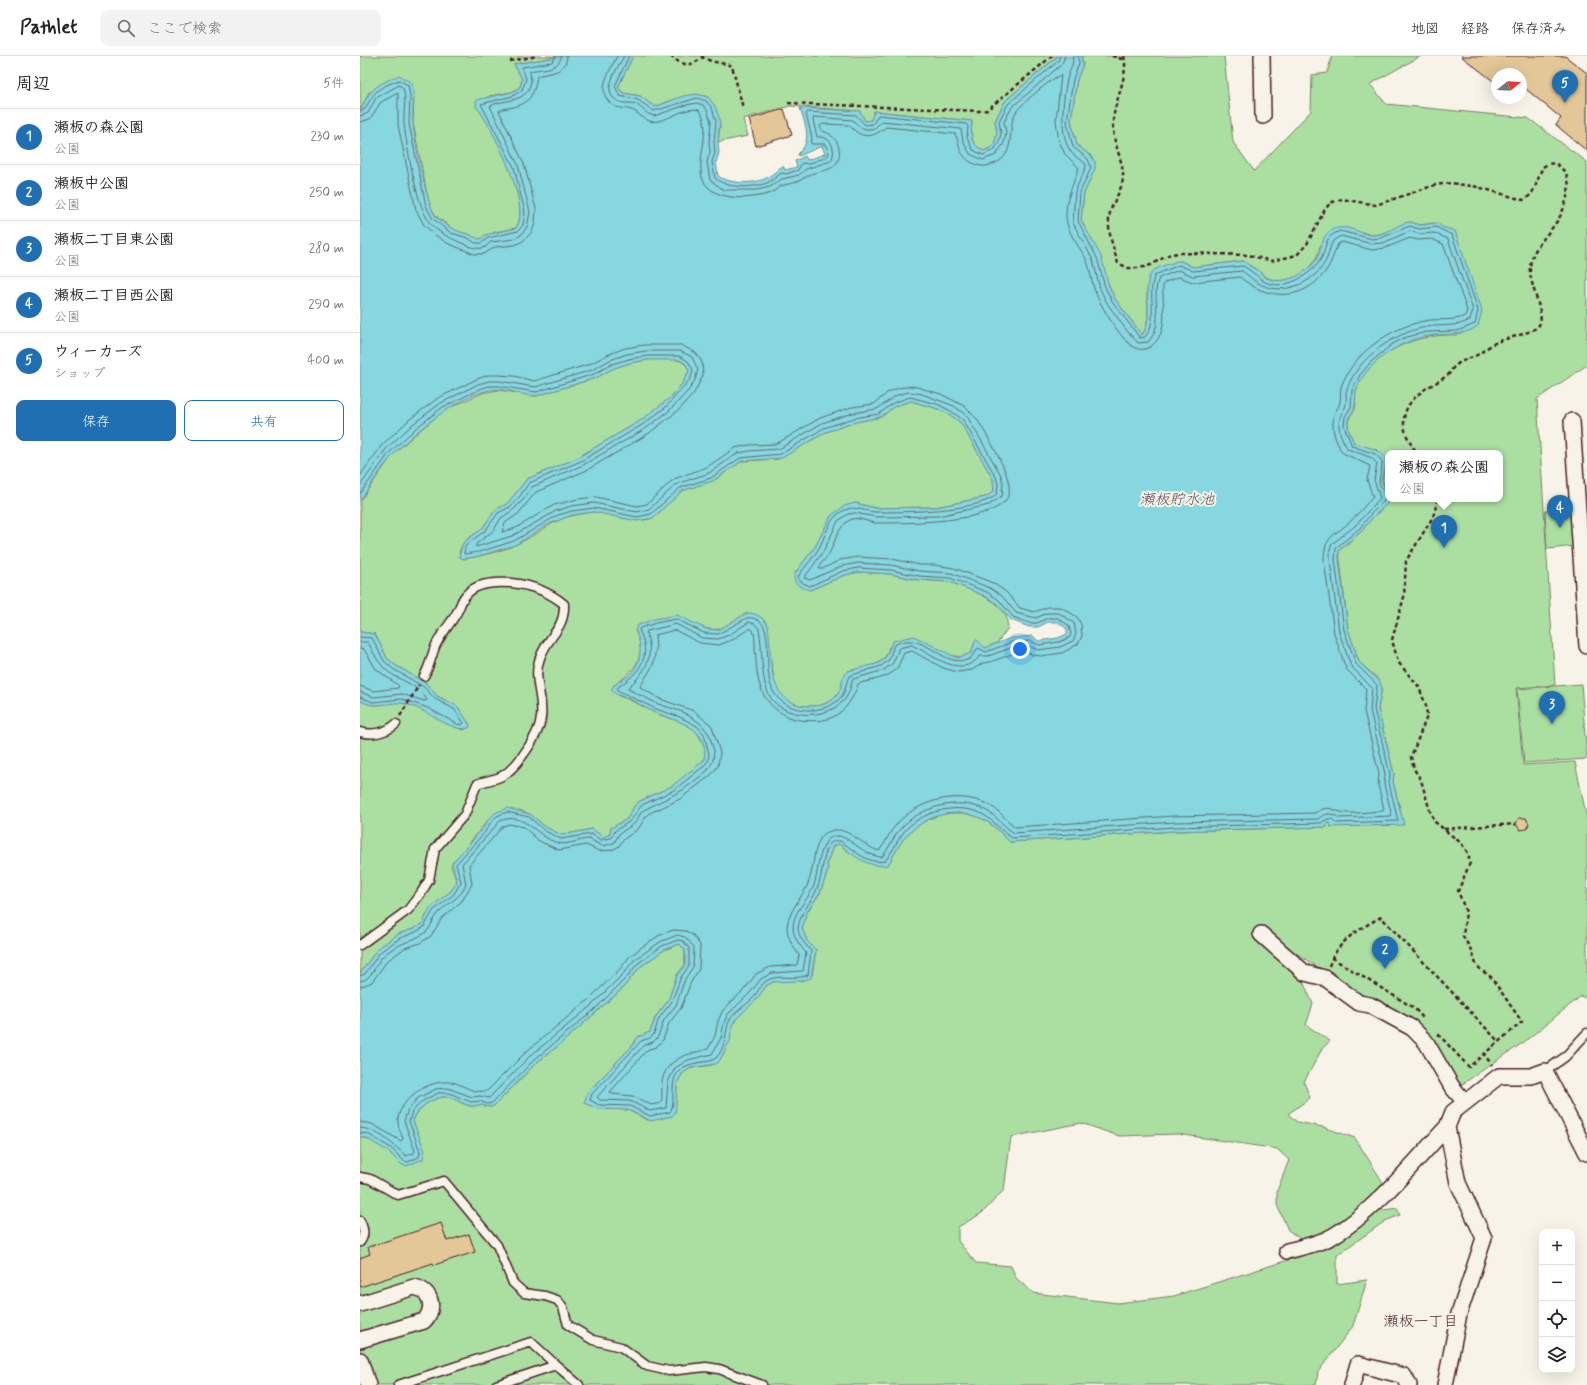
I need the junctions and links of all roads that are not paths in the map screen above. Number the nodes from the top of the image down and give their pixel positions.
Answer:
1 (1262, 56) edge
2 (1263, 116) dead end
3 (1572, 421) dead end
4 (1581, 458) edge
5 (1584, 525) edge
6 (1587, 646) edge
7 (424, 676) road end
8 (396, 724) road end
9 (360, 732) edge
10 (1261, 934) dead end
11 (360, 945) edge
12 (1587, 1033) edge
13 (1545, 1071) junction
14 (1465, 1102) junction
15 (1448, 1127) junction
16 (1587, 1153) edge
17 (360, 1178) edge
18 (360, 1222) edge
19 (360, 1242) edge
20 (1287, 1251) dead end
21 (360, 1304) edge
22 (360, 1340) edge
23 (360, 1360) edge
24 (556, 1365) junction
25 (368, 1385) edge
26 (398, 1385) edge
27 (496, 1385) edge
28 (579, 1385) edge
29 (762, 1385) edge
30 (1352, 1385) edge
31 (1408, 1385) edge
32 (1445, 1385) edge

1 - 2 street
3 - 4 street
4 - 5 street
5 - 6 street
7 - 11 lane
8 - 9 lane
10 - 14 street
12 - 13 lane
13 - 14 street
13 - 16 street
14 - 15 street
15 - 20 street
15 - 32 street
17 - 29 lane
18 - 19 lane
21 - 22 street
23 - 25 street
24 - 26 lane
24 - 27 lane
24 - 28 lane
30 - 31 street

